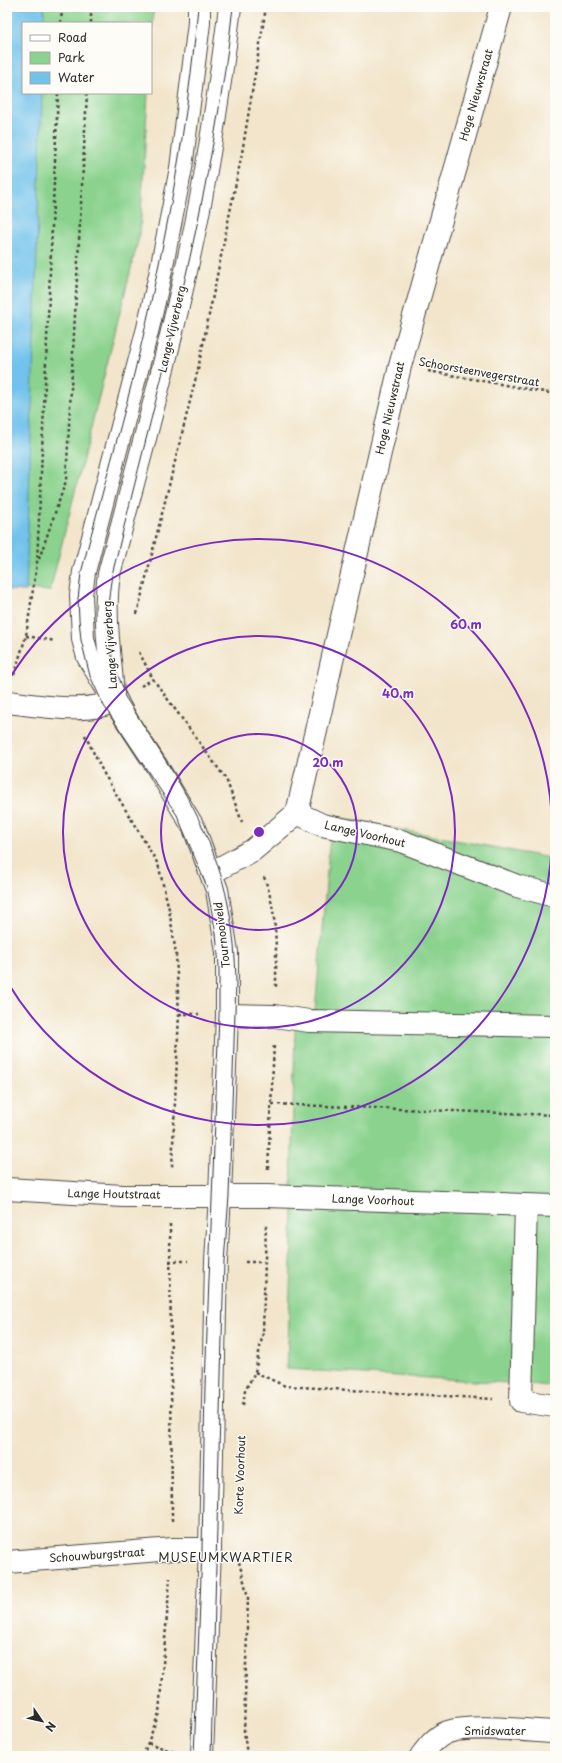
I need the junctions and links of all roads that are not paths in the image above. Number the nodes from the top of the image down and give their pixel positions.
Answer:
1 (199, 7) edge
2 (230, 7) edge
3 (501, 7) edge
4 (114, 701) junction
5 (7, 702) edge
6 (297, 813) junction
7 (211, 873) junction
8 (555, 896) edge
9 (227, 1015) junction
10 (555, 1026) edge
11 (7, 1189) edge
12 (220, 1196) junction
13 (526, 1205) junction
14 (555, 1206) edge
15 (555, 1406) edge
16 (210, 1549) junction
17 (7, 1562) edge
18 (555, 1732) edge
19 (202, 1756) edge
20 (420, 1756) edge

1 - 4 street, Lange Vijverberg
2 - 4 street, Lange Vijverberg
3 - 6 street, Hoge Nieuwstraat
4 - 5 street
4 - 7 street, Tournooiveld
6 - 7 street
6 - 8 street, Lange Voorhout
7 - 9 street, Tournooiveld
9 - 10 street
9 - 12 street, Tournooiveld
11 - 12 street, Lange Houtstraat
12 - 13 street, Lange Voorhout
12 - 16 street
13 - 14 street, Lange Voorhout
13 - 15 street
16 - 17 street, Schouwburgstraat
16 - 19 street
18 - 20 street, Smidswater

